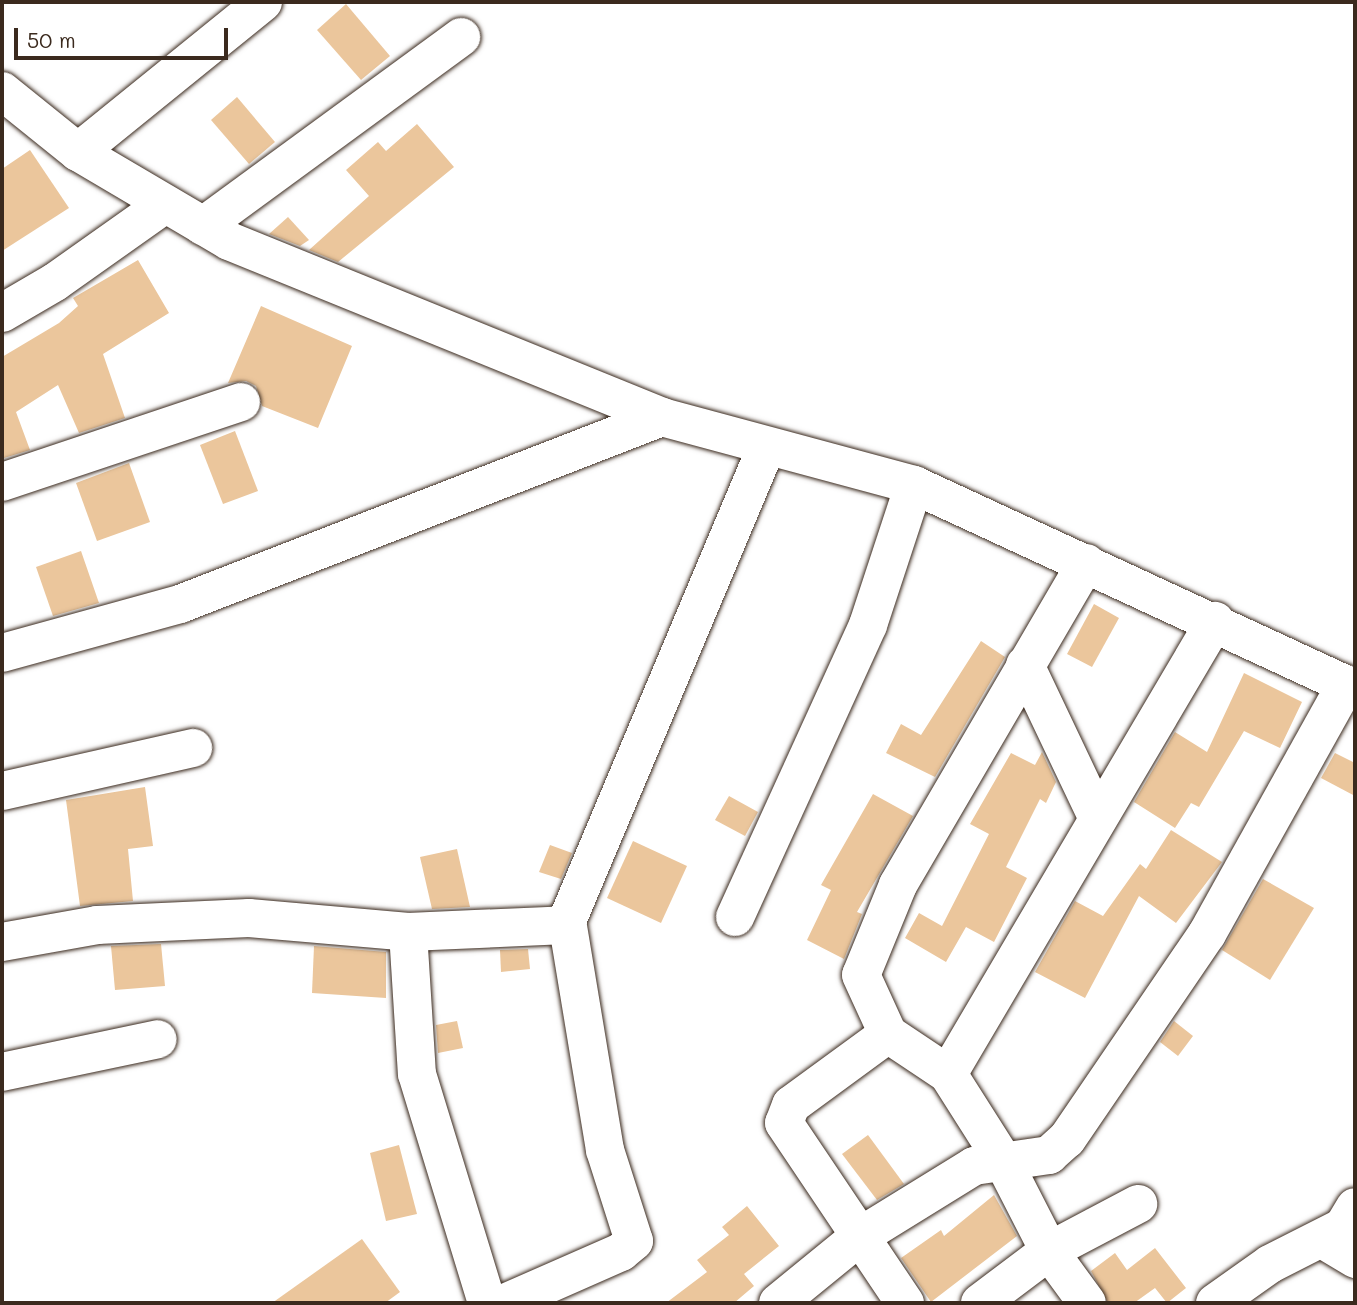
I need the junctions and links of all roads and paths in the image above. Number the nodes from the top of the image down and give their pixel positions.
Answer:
1 (262, 2) edge
2 (461, 37) dead end
3 (9, 107) edge
4 (78, 152) junction
5 (165, 204) junction
6 (204, 226) junction
7 (2, 313) edge
8 (241, 402) dead end
9 (662, 417) junction
10 (766, 448) junction
11 (2, 482) edge
12 (914, 485) junction
13 (1086, 562) junction
14 (1215, 621) junction
15 (2, 653) edge
16 (1025, 665) junction
17 (1350, 687) edge
18 (193, 747) dead end
19 (2, 791) edge
20 (1098, 819) junction
21 (735, 917) dead end
22 (566, 925) junction
23 (408, 932) junction
24 (2, 942) edge
25 (888, 1034) junction
26 (158, 1039) dead end
27 (2, 1072) edge
28 (948, 1074) junction
29 (1002, 1159) junction
30 (1138, 1204) dead end
31 (1355, 1207) edge
32 (859, 1237) junction
33 (1322, 1239) junction
34 (1049, 1251) junction
35 (1355, 1259) edge
36 (487, 1303) edge
37 (505, 1303) edge
38 (778, 1303) edge
39 (905, 1303) edge
40 (980, 1303) edge
41 (1087, 1303) edge
42 (1215, 1303) edge

1 - 4 street
2 - 6 street
3 - 4 street
4 - 5 street
5 - 6 street
5 - 7 street
6 - 9 street
8 - 11 street
9 - 10 street
9 - 15 street
10 - 12 street
10 - 22 street
12 - 13 street
12 - 21 street
13 - 14 street
13 - 16 street
14 - 17 street
14 - 20 street
16 - 20 street
16 - 25 street
17 - 29 street
18 - 19 street
20 - 28 street
22 - 23 street
22 - 37 street
23 - 24 street
23 - 36 street
25 - 28 street
25 - 32 street
26 - 27 street
28 - 29 street
29 - 32 street
29 - 34 street
30 - 34 street
31 - 33 street
32 - 38 street
32 - 39 street
33 - 35 street
33 - 42 street
34 - 40 street
34 - 41 street

